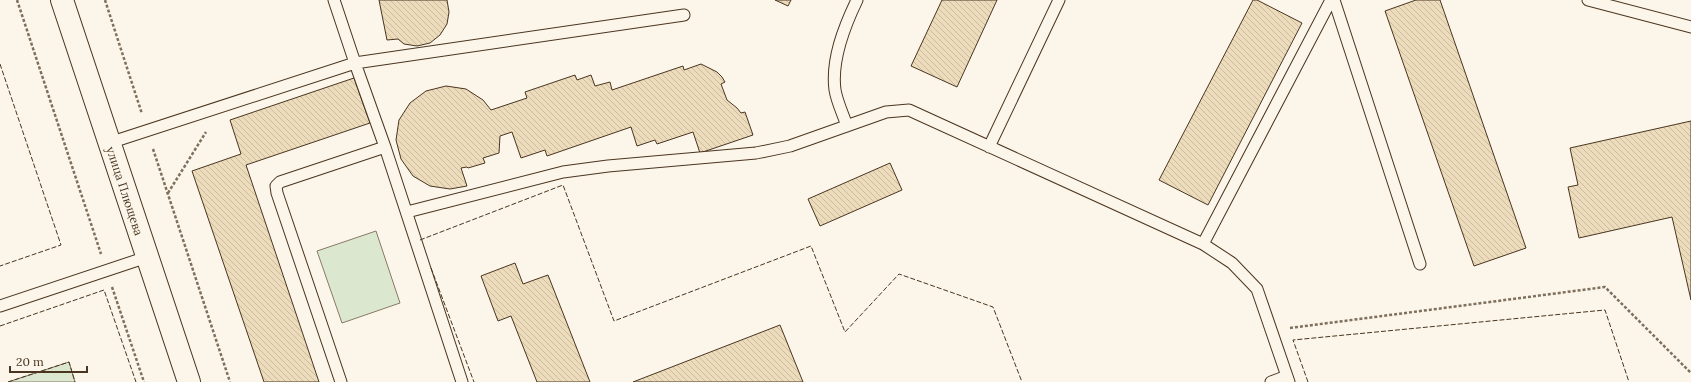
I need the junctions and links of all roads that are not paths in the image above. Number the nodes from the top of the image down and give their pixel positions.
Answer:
1 (62, 0) edge
2 (334, 0) edge
3 (858, 0) edge
4 (1060, 0) edge
5 (1332, 0) edge
6 (1588, 0) edge
7 (684, 15) dead end
8 (1691, 28) edge
9 (355, 63) junction
10 (847, 126) junction
11 (109, 143) junction
12 (385, 147) junction
13 (989, 147) junction
14 (407, 212) junction
15 (1202, 244) junction
16 (147, 257) junction
17 (1420, 264) dead end
18 (0, 306) edge
19 (1288, 379) edge
20 (189, 382) edge
21 (341, 382) edge
22 (462, 382) edge
23 (1271, 382) edge

1 - 11 street, улица Плющева
2 - 9 lane
3 - 10 lane
4 - 13 lane
5 - 15 lane
5 - 17 lane
6 - 8 lane
7 - 9 lane
9 - 11 lane
9 - 12 lane
10 - 13 lane
10 - 14 lane
11 - 16 street, улица Плющева
12 - 14 lane
12 - 21 lane
13 - 15 lane
14 - 22 lane
15 - 19 lane
16 - 18 lane
16 - 20 street, улица Плющева
19 - 23 lane

